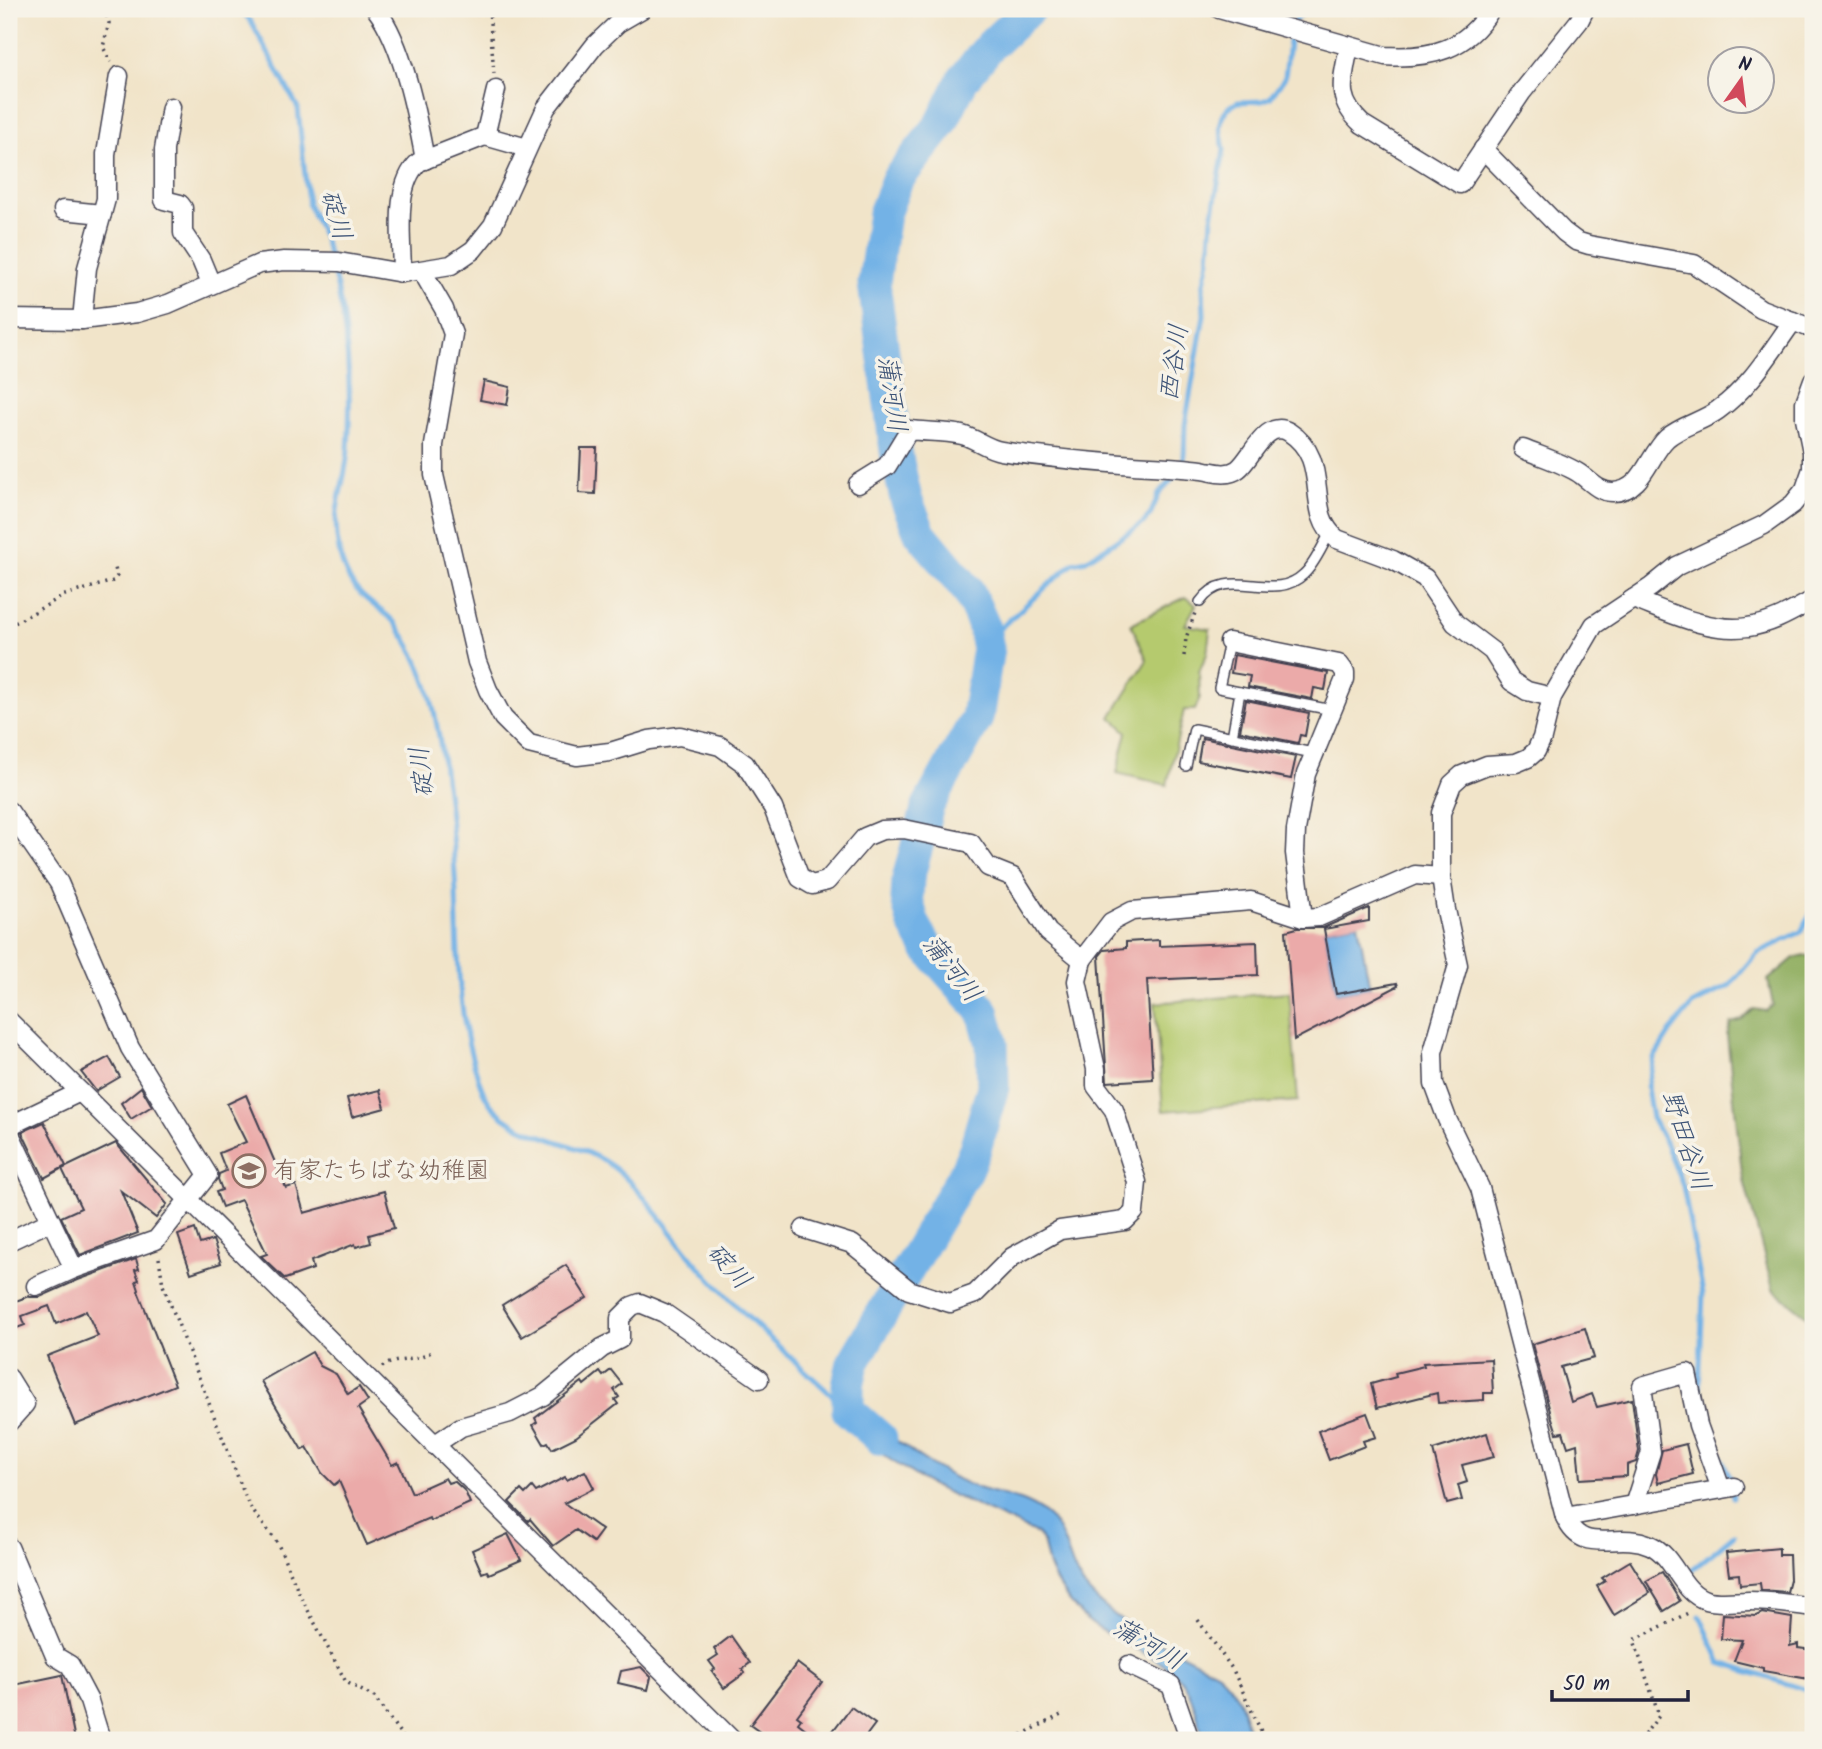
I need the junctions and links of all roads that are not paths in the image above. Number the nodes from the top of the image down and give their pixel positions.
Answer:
1 (376, 9) edge
2 (642, 9) edge
3 (1219, 9) edge
4 (1492, 9) edge
5 (1585, 9) edge
6 (1349, 46) junction
7 (119, 76) road end
8 (496, 90) road end
9 (171, 107) dead end
10 (485, 136) junction
11 (527, 148) junction
12 (1483, 149) junction
13 (425, 160) junction
14 (62, 209) dead end
15 (102, 214) junction
16 (422, 271) junction
17 (402, 273) junction
18 (211, 284) junction
19 (9, 319) edge
20 (82, 320) junction
21 (1793, 321) junction
22 (1813, 329) edge
23 (1813, 380) edge
24 (1523, 449) dead end
25 (858, 484) dead end
26 (1330, 533) junction
27 (1633, 599) junction
28 (1813, 600) edge
29 (1200, 602) road end
30 (1229, 642) joint
31 (1240, 692) junction
32 (1552, 697) junction
33 (1332, 710) junction
34 (1232, 737) junction
35 (1313, 753) junction
36 (1186, 766) dead end
37 (9, 811) edge
38 (1441, 877) junction
39 (1303, 918) junction
40 (1082, 960) junction
41 (9, 1021) edge
42 (80, 1092) junction
43 (9, 1126) edge
44 (9, 1132) edge
45 (188, 1199) junction
46 (51, 1221) junction
47 (804, 1229) dead end
48 (9, 1241) edge
49 (74, 1269) junction
50 (36, 1286) dead end
51 (9, 1378) edge
52 (760, 1379) dead end
53 (9, 1422) edge
54 (434, 1445) junction
55 (1634, 1505) junction
56 (1565, 1517) junction
57 (9, 1547) edge
58 (1813, 1607) edge
59 (1129, 1665) dead end
60 (101, 1740) edge
61 (732, 1740) edge
62 (1190, 1740) edge

1 - 13 street
2 - 11 street
3 - 6 street
4 - 6 street
5 - 12 street
6 - 12 street
7 - 15 street
8 - 10 street
9 - 18 street
10 - 11 street
10 - 13 street
11 - 16 street
12 - 21 street
13 - 17 street
14 - 15 street
15 - 20 street
16 - 17 street
16 - 40 street
17 - 18 street
18 - 20 street
19 - 20 street
21 - 22 street
21 - 24 street
23 - 27 street
25 - 26 street
26 - 29 lane
26 - 32 street
27 - 28 street
27 - 32 street
30 - 31 lane
30 - 33 street
31 - 33 lane
31 - 34 lane
32 - 38 street
33 - 35 street
34 - 35 lane
34 - 36 lane
35 - 39 street
37 - 45 street
38 - 39 street
38 - 56 street
39 - 40 street
40 - 47 street
41 - 42 street
42 - 43 street
42 - 45 street
44 - 46 street
45 - 49 street
45 - 54 street
46 - 48 street
46 - 49 street
49 - 50 street
51 - 53 street
52 - 54 street
54 - 61 street
55 - 55 street
55 - 56 street
56 - 58 street
57 - 60 street
59 - 62 street

